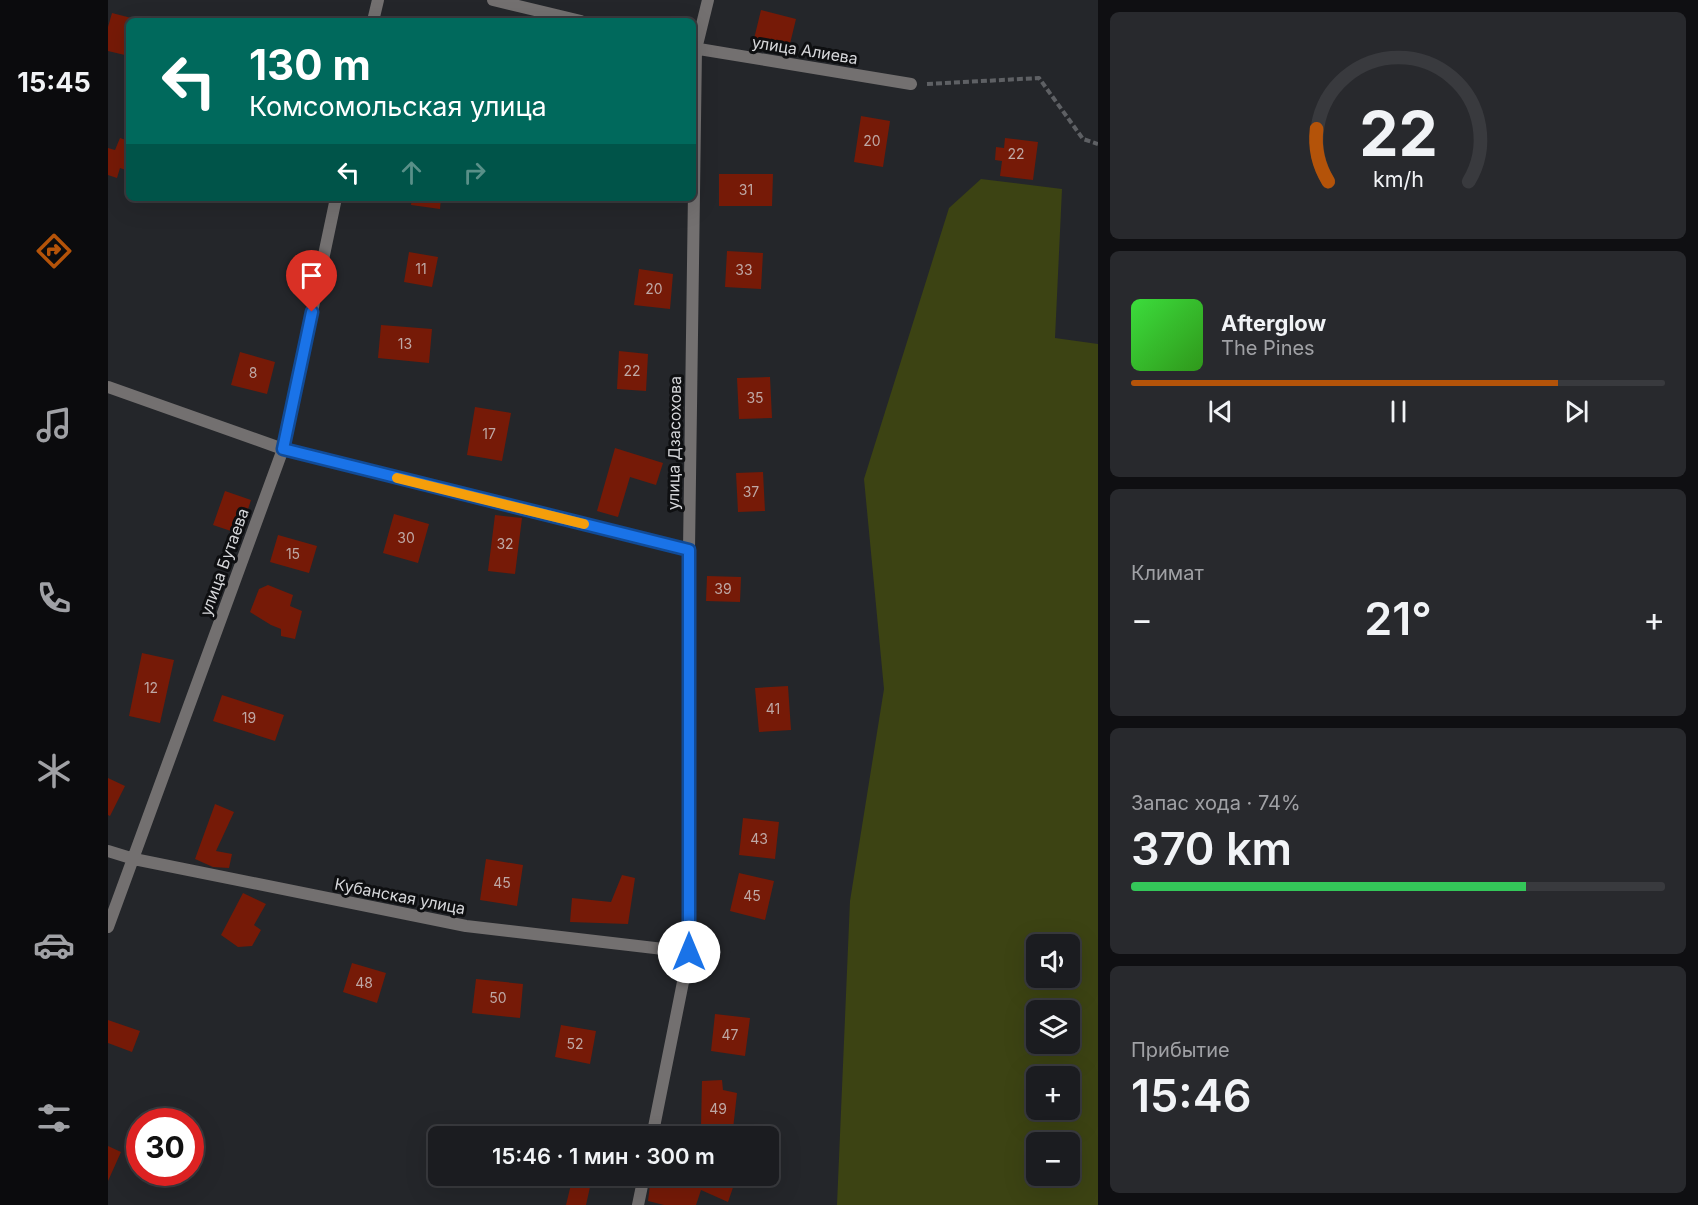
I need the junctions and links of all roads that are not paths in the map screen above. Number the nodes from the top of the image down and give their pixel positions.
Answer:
1 (378, 0) edge
2 (493, 0) edge
3 (708, 0) edge
4 (374, 18) edge
5 (568, 18) edge
6 (696, 44) edge
7 (696, 48) edge
8 (911, 84) road end
9 (335, 201) edge
10 (693, 201) edge
11 (108, 387) edge
12 (283, 449) junction
13 (689, 550) junction
14 (108, 852) edge
15 (134, 859) junction
16 (108, 927) edge
17 (689, 952) junction
18 (654, 1126) edge
19 (642, 1186) edge
20 (638, 1205) edge

1 - 4 street
2 - 5 street
3 - 6 street, улица Дзасохова
7 - 8 street, улица Алиева
9 - 12 street, улица Бутаева
10 - 13 street, улица Дзасохова
11 - 12 street
12 - 13 street
12 - 15 street, улица Бутаева
13 - 17 street, улица Дзасохова
14 - 15 street, Кубанская улица
15 - 16 street, улица Бутаева
15 - 17 street, Кубанская улица
17 - 18 street, улица Дзасохова
19 - 20 street

